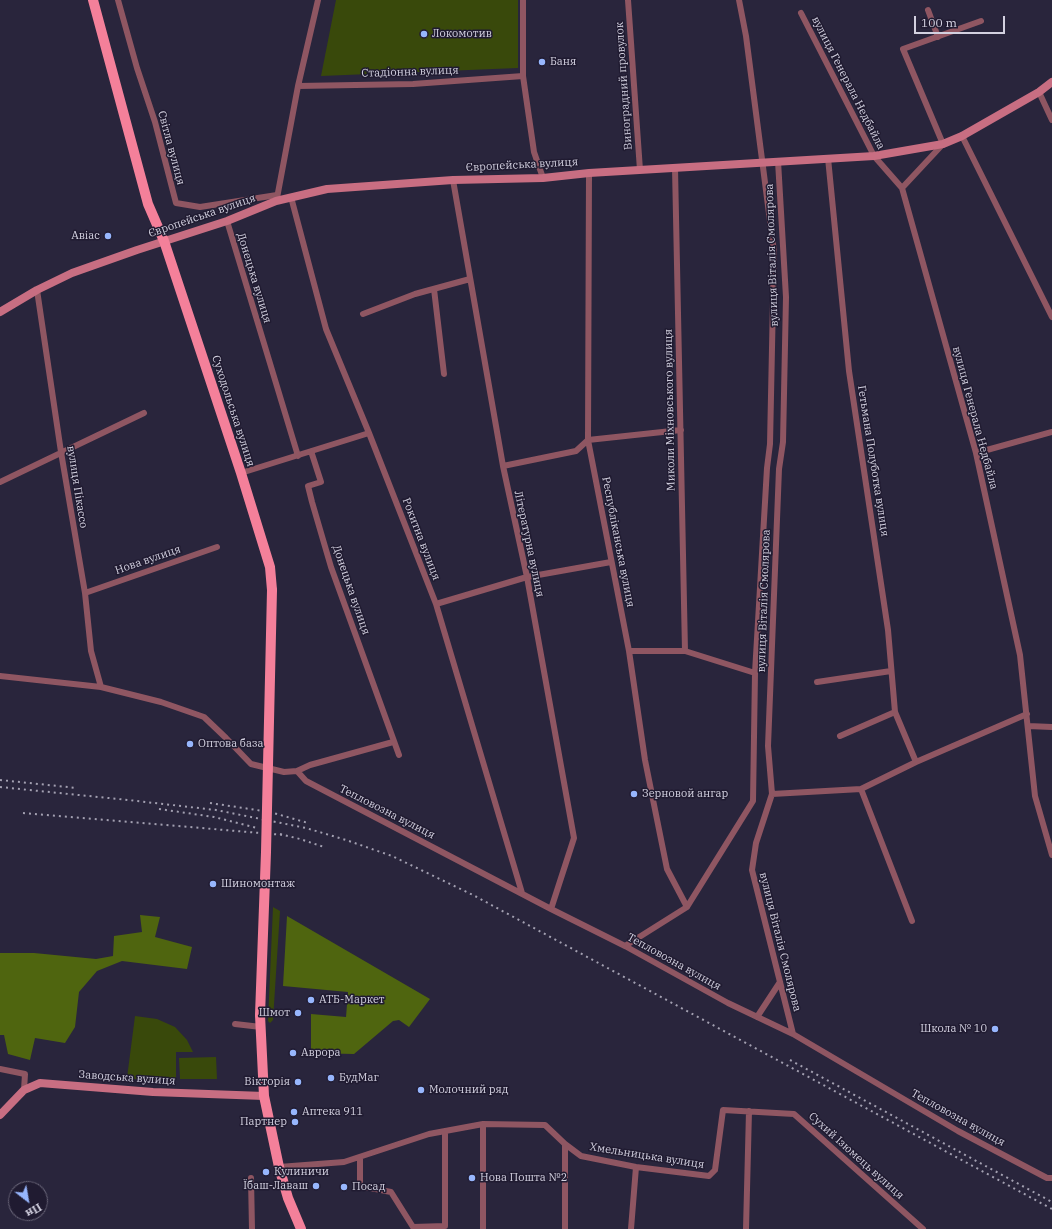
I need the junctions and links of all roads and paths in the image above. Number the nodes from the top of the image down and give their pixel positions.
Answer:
1 (93, 0) edge
2 (118, 0) edge
3 (318, 0) edge
4 (523, 0) edge
5 (628, 0) edge
6 (739, 0) edge
7 (928, 10) dead end
8 (801, 13) dead end
9 (981, 22) dead end
10 (938, 37) junction
11 (524, 76) junction
12 (1052, 82) edge
13 (298, 86) junction
14 (1039, 92) junction
15 (1052, 120) edge
16 (962, 136) junction
17 (943, 144) junction
18 (874, 156) junction
19 (828, 158) junction
20 (778, 161) junction
21 (763, 162) junction
22 (675, 168) junction
23 (640, 170) junction
24 (590, 173) junction
25 (543, 178) junction
26 (453, 180) junction
27 (902, 188) junction
28 (291, 197) junction
29 (277, 198) junction
30 (227, 221) junction
31 (164, 241) junction
32 (470, 279) junction
33 (434, 289) junction
34 (37, 290) junction
35 (0, 312) edge
36 (363, 314) dead end
37 (1052, 318) edge
38 (444, 374) dead end
39 (144, 413) dead end
40 (681, 430) junction
41 (1052, 432) edge
42 (369, 433) junction
43 (588, 440) junction
44 (311, 451) junction
45 (61, 452) junction
46 (976, 453) junction
47 (298, 456) junction
48 (503, 466) junction
49 (241, 473) junction
50 (0, 482) edge
51 (217, 547) dead end
52 (612, 562) junction
53 (526, 576) junction
54 (85, 593) junction
55 (436, 604) junction
56 (629, 651) junction
57 (685, 651) junction
58 (891, 671) junction
59 (755, 673) junction
60 (0, 676) edge
61 (817, 682) dead end
62 (101, 687) junction
63 (895, 712) junction
64 (1027, 714) junction
65 (1028, 726) junction
66 (1052, 728) edge
67 (840, 736) dead end
68 (393, 742) junction
69 (399, 755) dead end
70 (916, 762) junction
71 (297, 771) junction
72 (861, 789) junction
73 (772, 794) junction
74 (1052, 854) edge
75 (522, 893) junction
76 (687, 907) junction
77 (551, 909) junction
78 (912, 921) dead end
79 (625, 946) junction
80 (780, 982) junction
81 (757, 1017) junction
82 (235, 1024) dead end
83 (261, 1027) junction
84 (793, 1034) junction
85 (0, 1069) edge
86 (24, 1090) junction
87 (264, 1096) junction
88 (749, 1111) junction
89 (0, 1115) edge
90 (482, 1124) junction
91 (445, 1131) junction
92 (565, 1144) junction
93 (360, 1157) junction
94 (279, 1167) junction
95 (636, 1167) junction
96 (715, 1170) joint
97 (251, 1178) dead end
98 (1052, 1178) edge
99 (252, 1229) edge
100 (301, 1229) edge
101 (483, 1229) edge
102 (565, 1229) edge
103 (631, 1229) edge
104 (746, 1229) edge
105 (923, 1229) edge

1 - 31 main road, Суходольська вулиця
2 - 29 street, Світла вулиця
3 - 13 street
4 - 11 street
5 - 23 street, Виноградний провулок
6 - 21 street
7 - 10 street
8 - 18 street, вулиця Генерала Недбайла
9 - 10 street
10 - 17 street
11 - 13 street, Стадіонна вулиця
11 - 25 street
12 - 14 street, Європейська вулиця
13 - 29 street
14 - 15 street
14 - 16 street, Європейська вулиця
16 - 17 street, Європейська вулиця
16 - 37 street
17 - 18 street, Європейська вулиця
17 - 27 street
18 - 19 street, Європейська вулиця
18 - 27 street, вулиця Генерала Недбайла
19 - 20 street, Європейська вулиця
19 - 58 street, Гетьмана Полуботка вулиця
20 - 21 street, Європейська вулиця
20 - 73 street, вулиця Віталія Смолярова
21 - 22 street, Європейська вулиця
21 - 59 street, вулиця Віталія Смолярова
22 - 23 street, Європейська вулиця
22 - 40 street, Миколи Міхновського вулиця
23 - 24 street, Європейська вулиця
24 - 25 street, Європейська вулиця
24 - 43 street, Республіканська вулиця
25 - 26 street, Європейська вулиця
26 - 28 street, Європейська вулиця
26 - 32 street, Літературна вулиця
27 - 46 street, вулиця Генерала Недбайла
28 - 29 street, Європейська вулиця
28 - 42 street, Рокитна вулиця
29 - 30 street, Європейська вулиця
30 - 31 street, Європейська вулиця
30 - 47 street, Донецька вулиця
31 - 34 street, Європейська вулиця
31 - 49 main road, Суходольська вулиця
32 - 33 street
32 - 48 street, Літературна вулиця
33 - 36 street
33 - 38 street
34 - 35 street, Європейська вулиця
34 - 45 street, вулиця Пікассо
39 - 45 street
40 - 43 street
40 - 57 street, Миколи Міхновського вулиця
41 - 46 street
42 - 44 street
42 - 55 street, Рокитна вулиця
43 - 48 street
43 - 52 street, Республіканська вулиця
44 - 47 street
44 - 68 street, Донецька вулиця
45 - 50 street
45 - 54 street, вулиця Пікассо
46 - 64 street, вулиця Генерала Недбайла
47 - 49 street
48 - 53 street, Літературна вулиця
49 - 83 main road, Суходольська вулиця, bridge
51 - 54 street, Нова вулиця
52 - 53 street
52 - 56 street, Республіканська вулиця
53 - 55 street
53 - 77 street, Літературна вулиця
54 - 62 street, вулиця Пікассо
55 - 75 street, Рокитна вулиця
56 - 57 street
56 - 76 street, Республіканська вулиця
57 - 59 street
58 - 61 street
58 - 63 street, Гетьмана Полуботка вулиця
59 - 76 street, вулиця Віталія Смолярова
60 - 62 street
62 - 71 street
63 - 67 street
63 - 70 street, Гетьмана Полуботка вулиця
64 - 65 street, вулиця Генерала Недбайла
64 - 70 street
65 - 66 street
65 - 74 street, вулиця Генерала Недбайла
68 - 69 street, Донецька вулиця
68 - 71 street
70 - 72 street
71 - 75 street, Тепловозна вулиця
72 - 73 street
72 - 78 street
73 - 80 street, вулиця Віталія Смолярова
75 - 77 street, Тепловозна вулиця
76 - 79 street, вулиця Віталія Смолярова
77 - 79 street, Тепловозна вулиця
79 - 81 street, Тепловозна вулиця
80 - 81 street
80 - 84 street, вулиця Віталія Смолярова
81 - 84 street, Тепловозна вулиця
82 - 83 street
83 - 87 main road, Суходольська вулиця
84 - 98 street, Тепловозна вулиця
85 - 86 street
86 - 87 street, Заводська вулиця
86 - 89 street, Заводська вулиця
87 - 94 main road, Суходольська вулиця
88 - 96 street, Сухий Ізюмець вулиця
88 - 104 street
88 - 105 street, Сухий Ізюмець вулиця
90 - 91 street, Хмельницька вулиця
90 - 92 street, Хмельницька вулиця
90 - 101 street
91 - 93 street, Хмельницька вулиця
91 - 93 street
92 - 95 street, Хмельницька вулиця
92 - 102 street
93 - 94 street, Хмельницька вулиця
94 - 100 main road, Суходольська вулиця
95 - 96 street, Хмельницька вулиця
95 - 103 street
97 - 99 street

